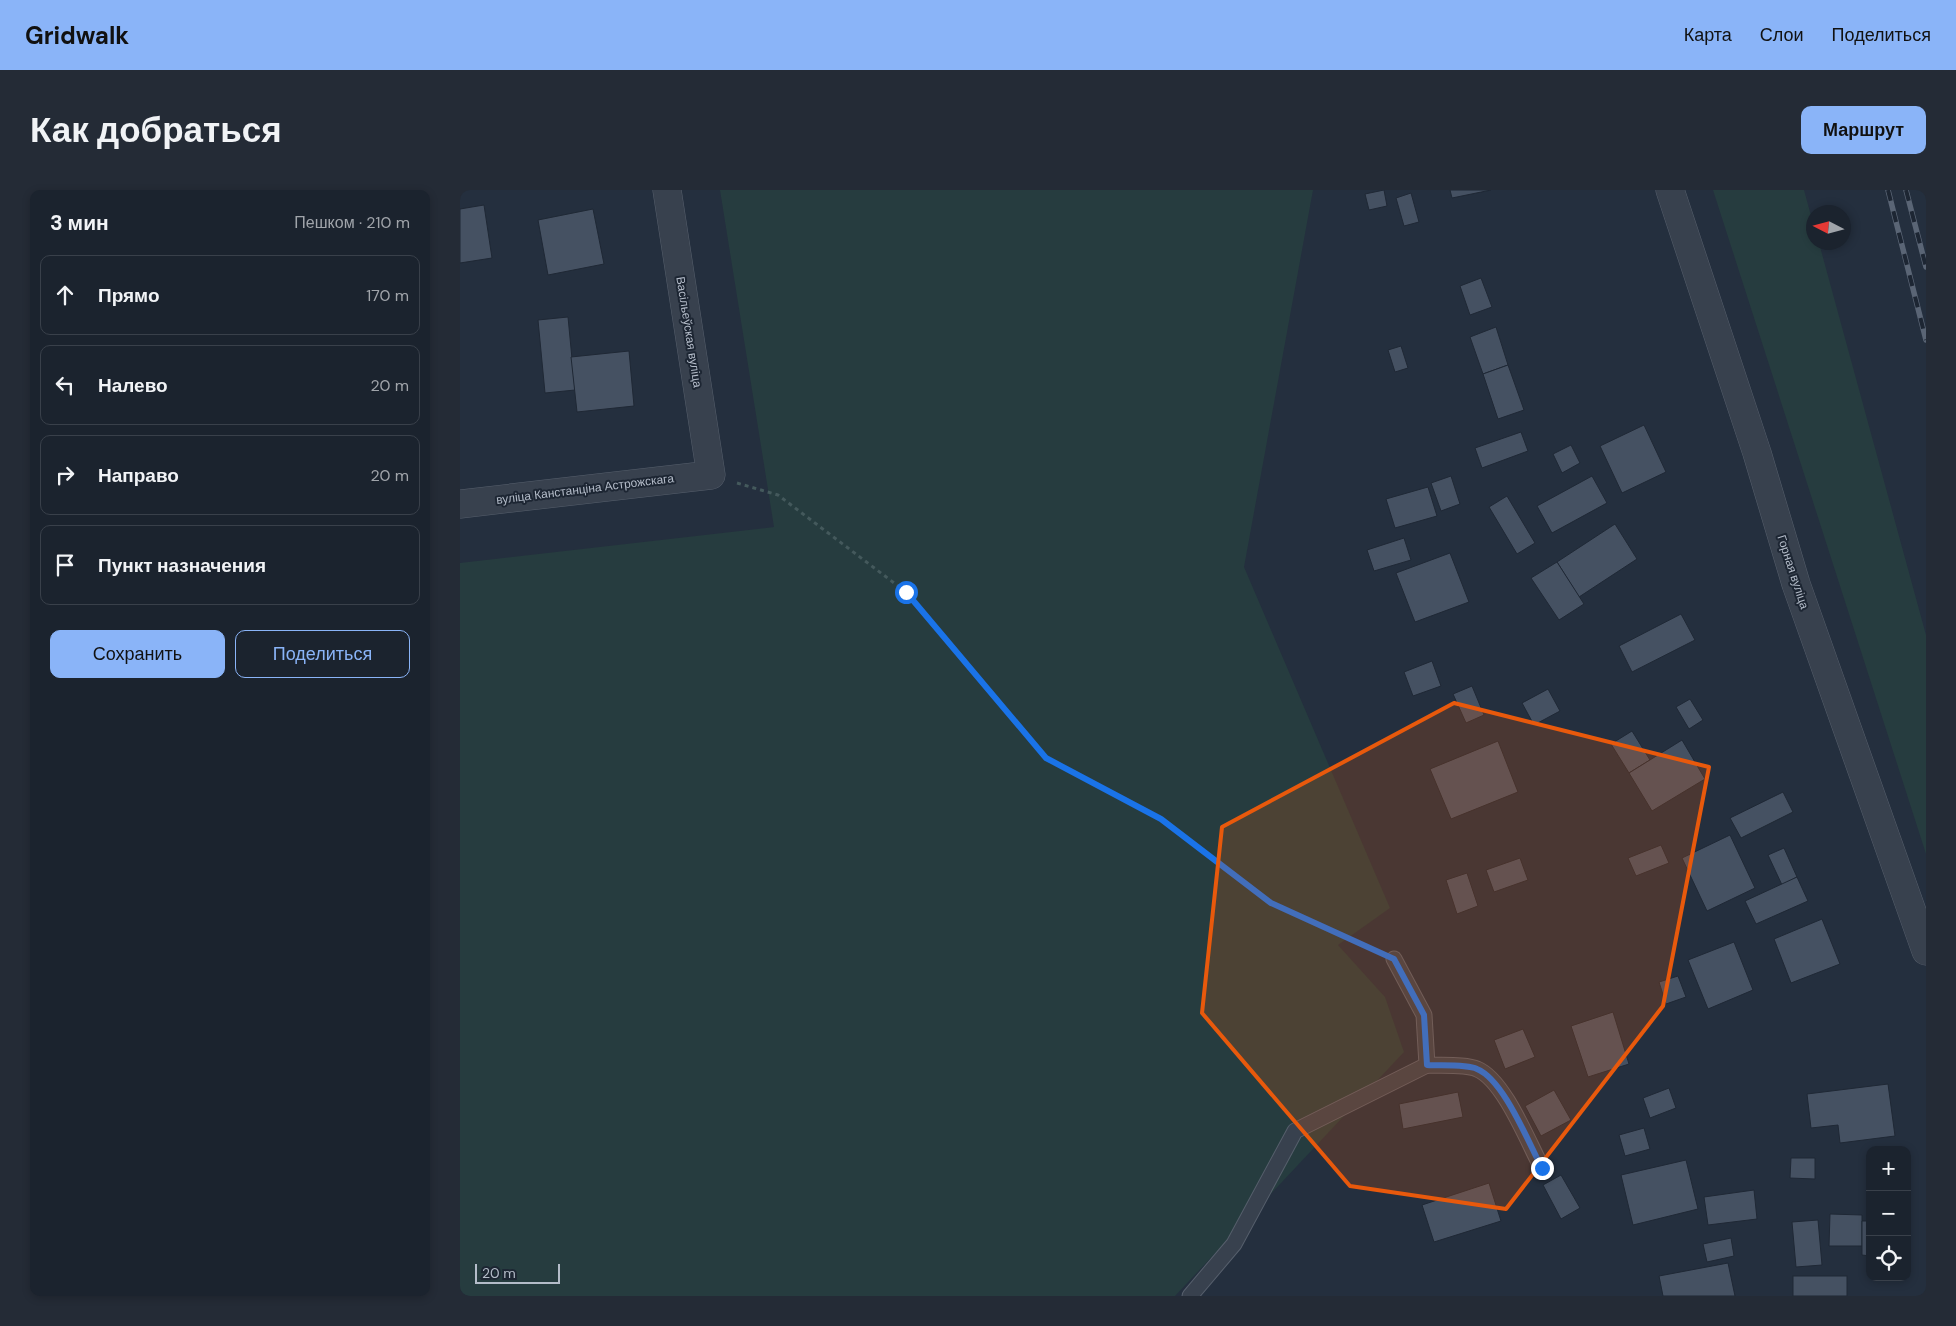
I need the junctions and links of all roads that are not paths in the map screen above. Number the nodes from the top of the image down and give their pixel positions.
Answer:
1 (667, 190) edge
2 (1670, 190) edge
3 (711, 475) joint
4 (460, 504) edge
5 (1926, 951) edge
6 (1394, 959) road end
7 (1427, 1065) junction
8 (1542, 1168) dead end
9 (1190, 1296) edge

1 - 3 street, Васільеўская вуліца
2 - 5 street, Горная вуліца
3 - 4 street, вуліца Канстанціна Астрожскага
6 - 7 lane
7 - 8 lane
7 - 9 lane

